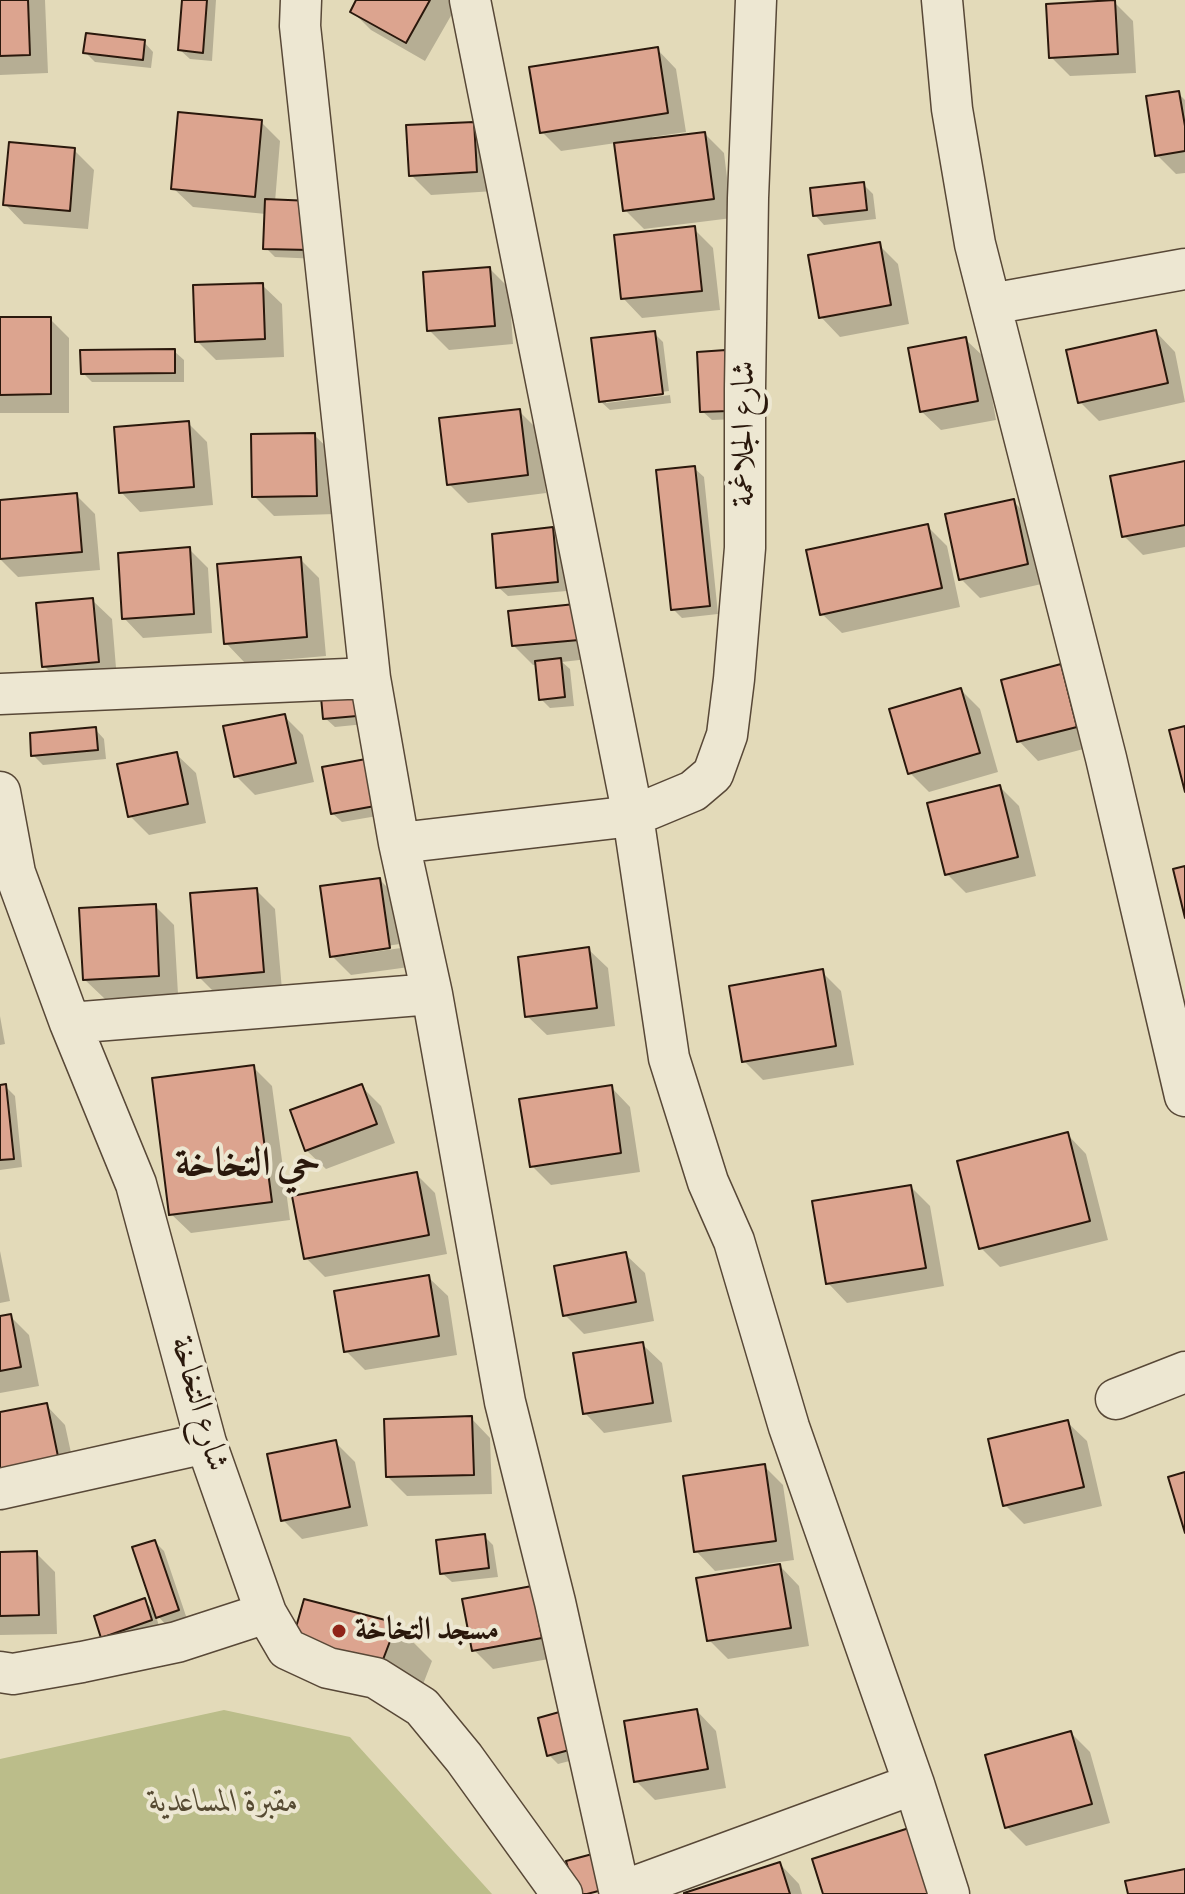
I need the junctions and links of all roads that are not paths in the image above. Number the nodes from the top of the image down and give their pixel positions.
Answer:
1 (301, 0) edge
2 (470, 0) edge
3 (756, 0) edge
4 (942, 0) edge
5 (1185, 269) edge
6 (991, 304) junction
7 (370, 678) junction
8 (0, 694) edge
9 (0, 792) edge
10 (633, 816) junction
11 (399, 843) junction
12 (7, 875) edge
13 (432, 994) junction
14 (70, 1023) junction
15 (1185, 1096) edge
16 (1185, 1372) edge
17 (1116, 1399) dead end
18 (206, 1443) junction
19 (0, 1489) edge
20 (266, 1613) junction
21 (0, 1672) edge
22 (914, 1784) junction
23 (620, 1893) edge
24 (562, 1894) edge
25 (949, 1894) edge

1 - 7 street
2 - 10 street
3 - 10 street, شارع الجلاغمة
4 - 6 street
5 - 6 street
6 - 15 street
7 - 8 street
7 - 11 street
9 - 12 street, شارع التخاخة
10 - 11 street, شارع الجلاغمة
10 - 22 street
11 - 13 street
12 - 14 street, شارع التخاخة
13 - 14 street
13 - 23 street
14 - 18 street, شارع التخاخة
16 - 17 street
18 - 19 street
18 - 20 street, شارع التخاخة
20 - 21 street
20 - 24 street, شارع التخاخة
22 - 23 street
22 - 25 street

